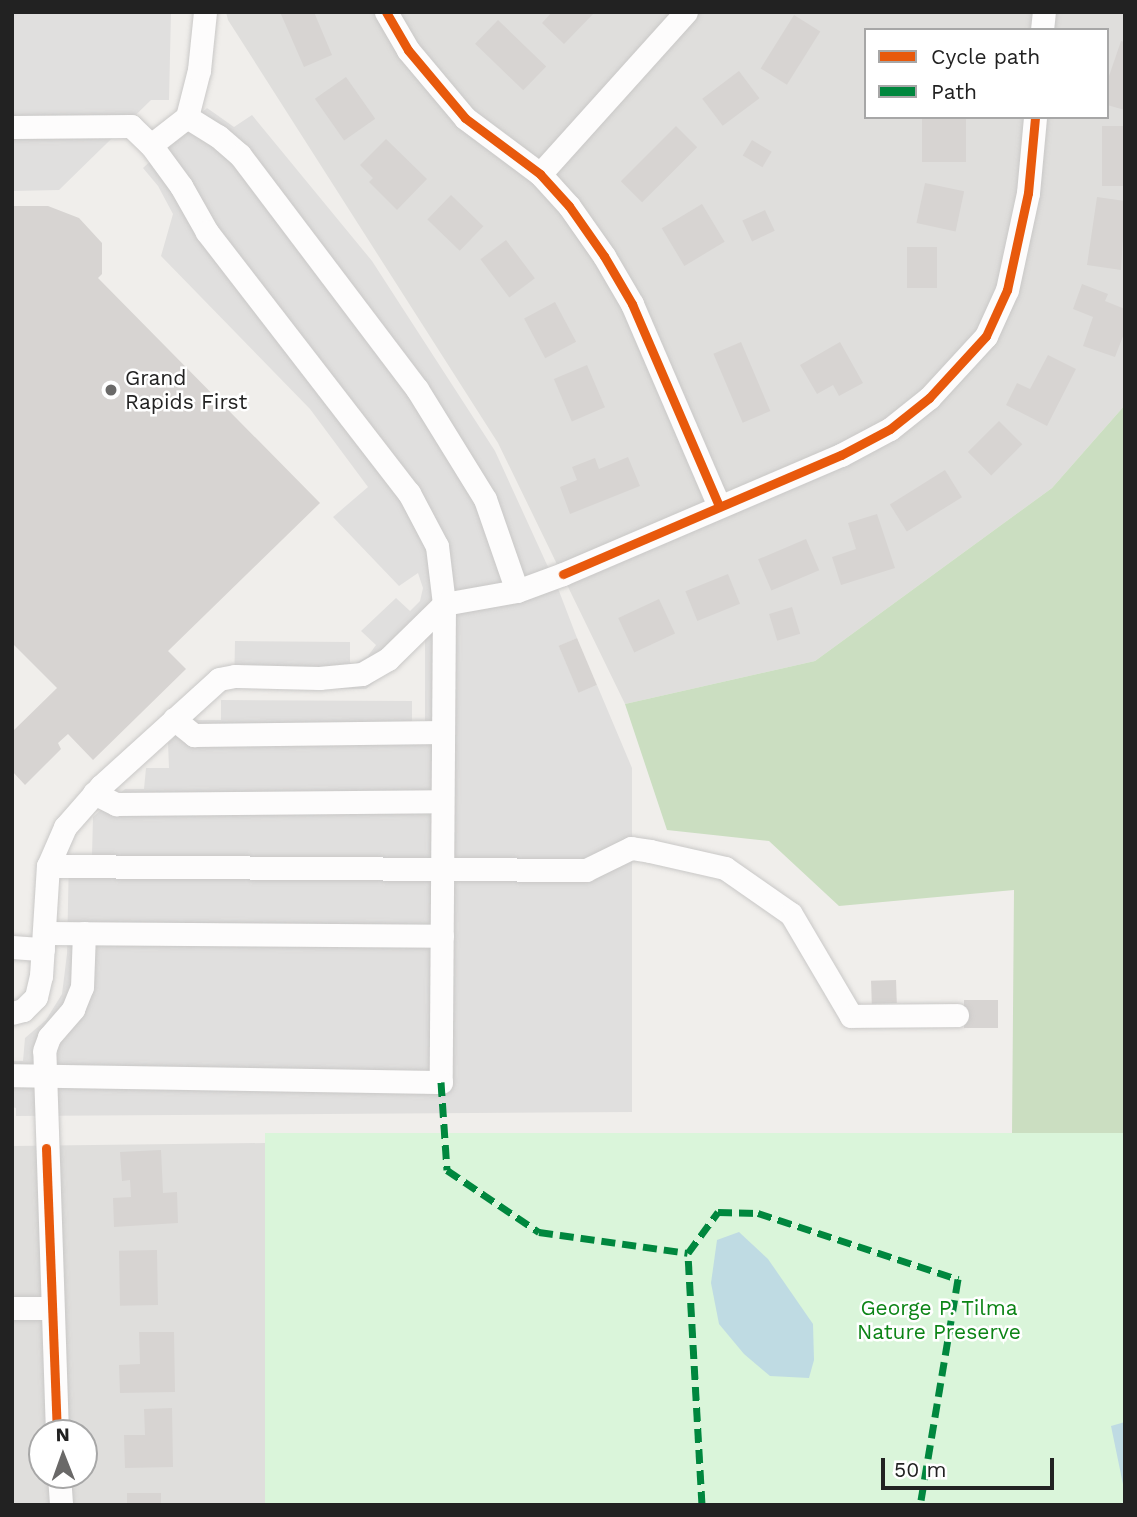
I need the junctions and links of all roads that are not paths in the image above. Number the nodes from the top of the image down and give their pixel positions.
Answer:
1 (205, 12) edge
2 (386, 12) edge
3 (687, 12) edge
4 (187, 117) junction
5 (1035, 119) edge
6 (12, 127) edge
7 (151, 145) junction
8 (540, 174) junction
9 (719, 506) junction
10 (517, 591) junction
11 (444, 604) junction
12 (174, 719) junction
13 (443, 732) junction
14 (94, 793) junction
15 (442, 801) junction
16 (48, 866) junction
17 (441, 870) junction
18 (84, 933) junction
19 (442, 936) junction
20 (43, 941) junction
21 (12, 947) edge
22 (12, 1013) edge
23 (957, 1015) dead end
24 (12, 1075) edge
25 (43, 1075) junction
26 (12, 1308) edge
27 (50, 1308) junction
28 (56, 1419) edge

1 - 4 street
2 - 8 street
3 - 8 street
4 - 7 street
4 - 10 street
5 - 9 street
6 - 7 street
7 - 11 street
8 - 9 street
9 - 10 street
10 - 11 street
11 - 12 street
11 - 13 street
12 - 13 street
12 - 14 street
13 - 15 street
14 - 15 street
14 - 16 street
15 - 17 street
16 - 17 street
16 - 20 street
17 - 19 street
17 - 23 street
18 - 19 street
18 - 20 street
18 - 25 street
19 - 25 street
20 - 21 street
20 - 22 street
24 - 25 street
25 - 27 street
26 - 27 street
27 - 28 street

